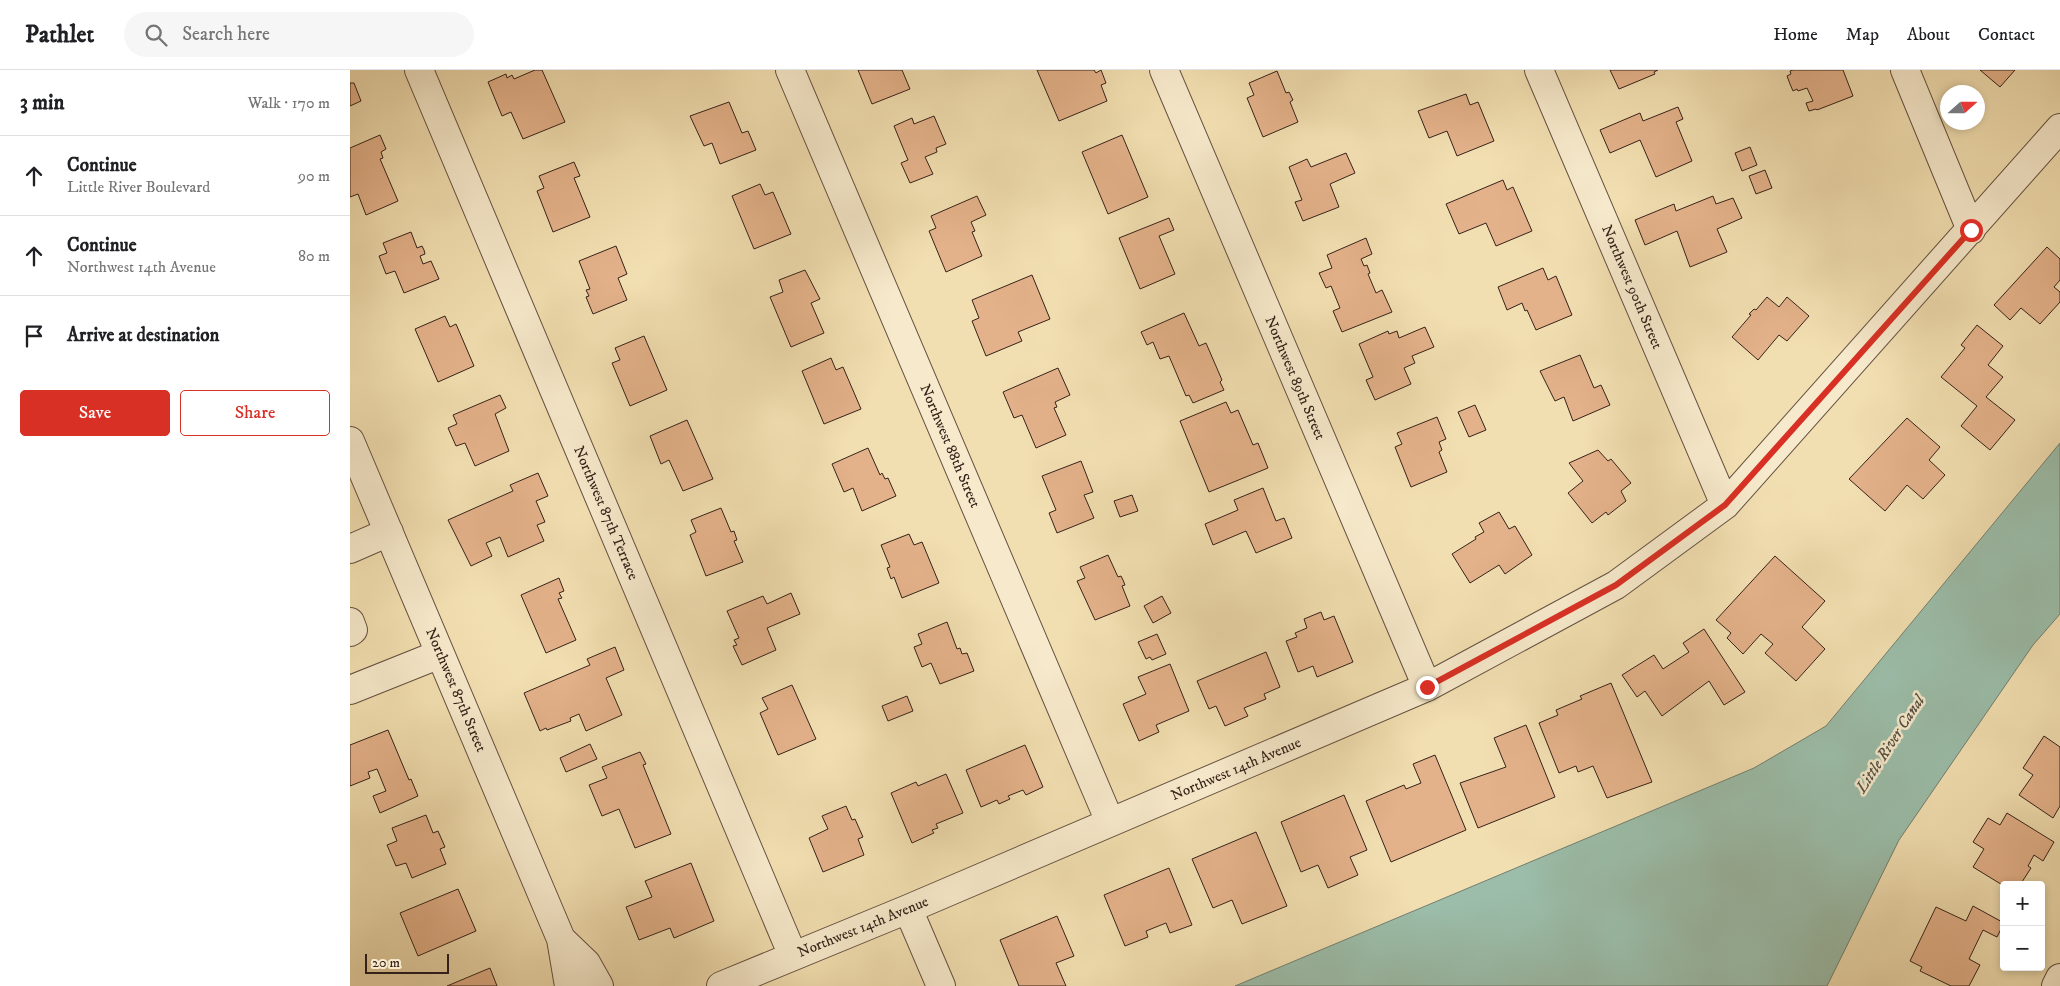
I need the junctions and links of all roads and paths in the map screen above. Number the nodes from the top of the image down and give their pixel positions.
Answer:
1 (418, 70) edge
2 (790, 70) edge
3 (1164, 70) edge
4 (1539, 70) edge
5 (1905, 70) edge
6 (2060, 128) edge
7 (1971, 230) junction
8 (350, 441) edge
9 (1725, 505) junction
10 (389, 532) junction
11 (350, 549) edge
12 (350, 622) edge
13 (350, 632) edge
14 (440, 654) junction
15 (1427, 687) junction
16 (350, 690) edge
17 (1110, 822) junction
18 (908, 909) junction
19 (561, 940) junction
20 (793, 956) junction
21 (2060, 978) edge
22 (569, 986) edge
23 (599, 986) edge
24 (721, 986) edge
25 (941, 986) edge
26 (2056, 986) edge

1 - 20 street, Northwest 87th Terrace
2 - 17 street, Northwest 88th Street
3 - 15 street, Northwest 89th Street
4 - 9 street, Northwest 90th Street
5 - 7 street
6 - 7 street, Northwest 14th Avenue
7 - 9 street, Northwest 14th Avenue
8 - 10 street, Northwest 87th Street
9 - 15 street, Northwest 14th Avenue
10 - 11 street
10 - 14 street, Northwest 87th Street
12 - 13 street
14 - 16 street
14 - 19 street, Northwest 87th Street
15 - 17 street, Northwest 14th Avenue
17 - 18 street, Northwest 14th Avenue
18 - 20 street, Northwest 14th Avenue
18 - 25 street
19 - 22 street, Northwest 87th Street
19 - 23 street, Northwest 87th Street
20 - 24 street, Northwest 14th Avenue
21 - 26 street

